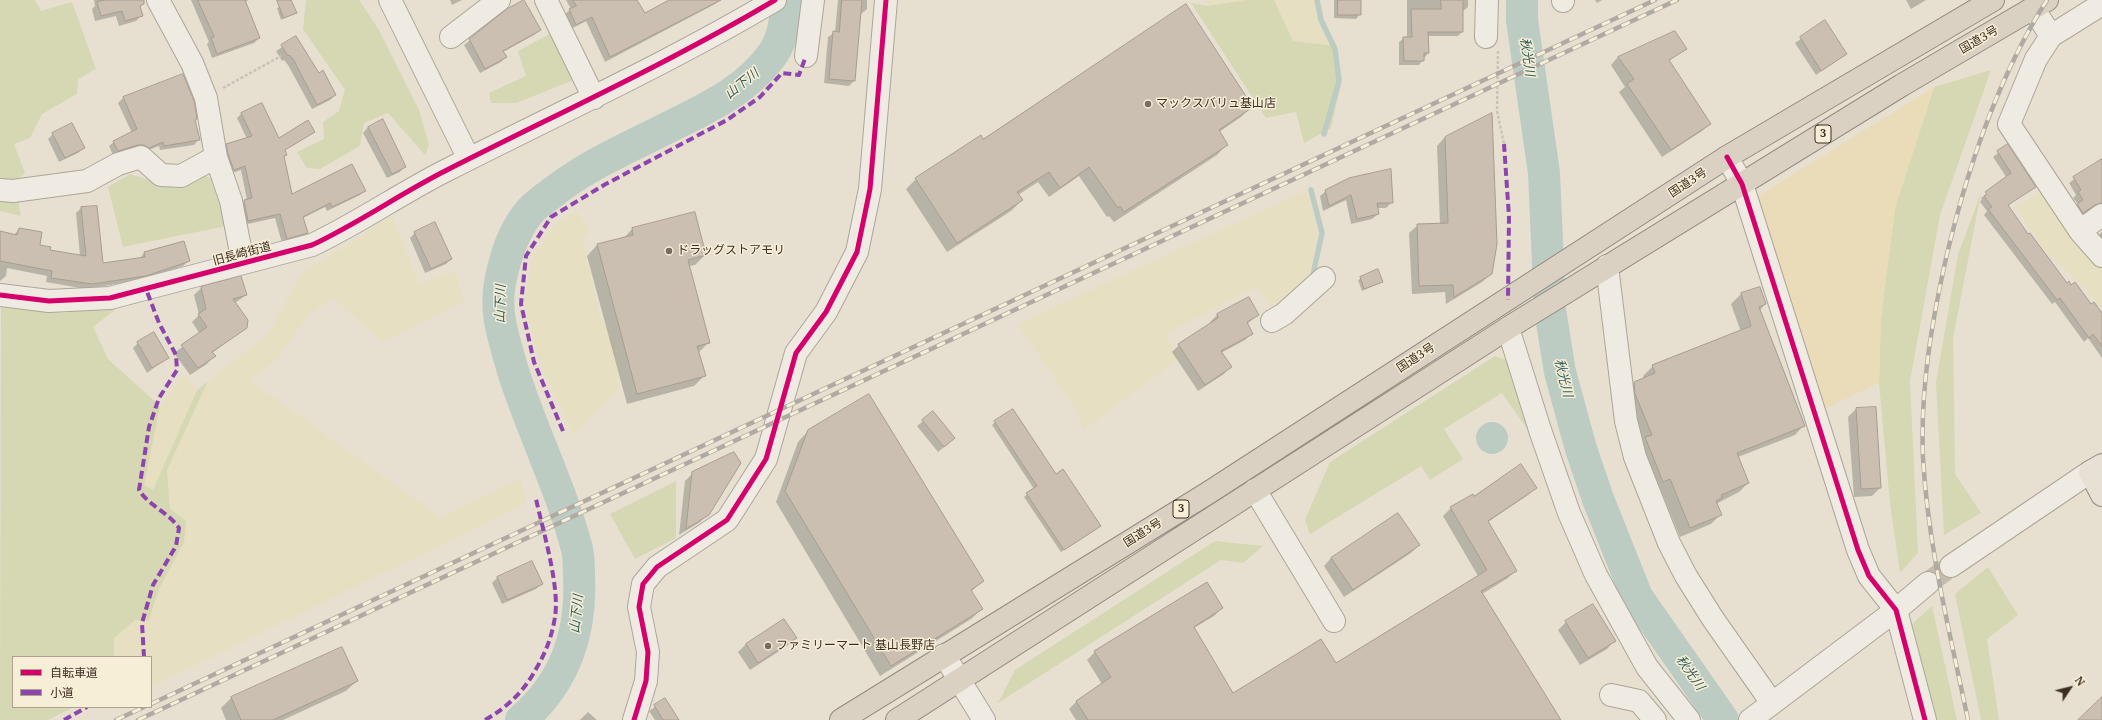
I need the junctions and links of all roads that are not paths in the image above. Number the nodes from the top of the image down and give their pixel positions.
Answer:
1 (158, 0) edge
2 (390, 0) edge
3 (499, 0) edge
4 (546, 0) edge
5 (775, 0) edge
6 (813, 0) edge
7 (886, 0) edge
8 (1487, 0) edge
9 (1993, 0) edge
10 (2040, 4) edge
11 (2102, 4) edge
12 (2051, 36) junction
13 (451, 37) dead end
14 (1486, 37) road end
15 (806, 56) dead end
16 (594, 98) junction
17 (216, 157) junction
18 (1727, 157) junction
19 (469, 159) junction
20 (1742, 184) junction
21 (0, 190) edge
22 (2102, 215) edge
23 (2080, 231) junction
24 (2102, 256) edge
25 (243, 263) junction
26 (1604, 269) junction
27 (1324, 278) dead end
28 (0, 296) edge
29 (1272, 321) dead end
30 (1512, 326) junction
31 (2096, 469) edge
32 (1255, 490) junction
33 (2102, 495) edge
34 (1951, 566) tunnel mouth
35 (1928, 583) tunnel mouth
36 (1896, 610) junction
37 (1334, 621) dead end
38 (944, 655) junction
39 (961, 681) junction
40 (1611, 695) dead end
41 (1762, 710) edge
42 (634, 720) edge
43 (841, 720) edge
44 (897, 720) edge
45 (984, 720) edge
46 (1655, 720) edge
47 (1689, 720) edge
48 (1925, 720) edge

1 - 17 street
2 - 19 street
3 - 13 street
4 - 16 street
5 - 16 street, 旧長崎街道
6 - 15 street
7 - 42 street
8 - 14 street
9 - 18 highway, 国道3号 / 3
10 - 12 street
10 - 20 highway, 国道3号 / 3
11 - 12 street
12 - 23 street
16 - 19 street, 旧長崎街道
17 - 21 street
17 - 25 street
18 - 20 street
18 - 38 highway, 国道3号 / 3
19 - 25 street, 旧長崎街道
20 - 26 highway, 国道3号 / 3
20 - 36 street
22 - 23 street
23 - 24 street
25 - 28 street, 旧長崎街道
26 - 30 highway, 国道3号 / 3
26 - 41 street
27 - 29 street
30 - 32 highway, 国道3号 / 3
30 - 47 street
31 - 33 main road
31 - 34 street
32 - 37 street
32 - 39 highway, 国道3号 / 3
35 - 36 street
36 - 41 street
36 - 48 street
38 - 39 street
38 - 43 highway, 国道3号 / 3
39 - 44 highway, 国道3号 / 3
39 - 45 street
40 - 46 street

